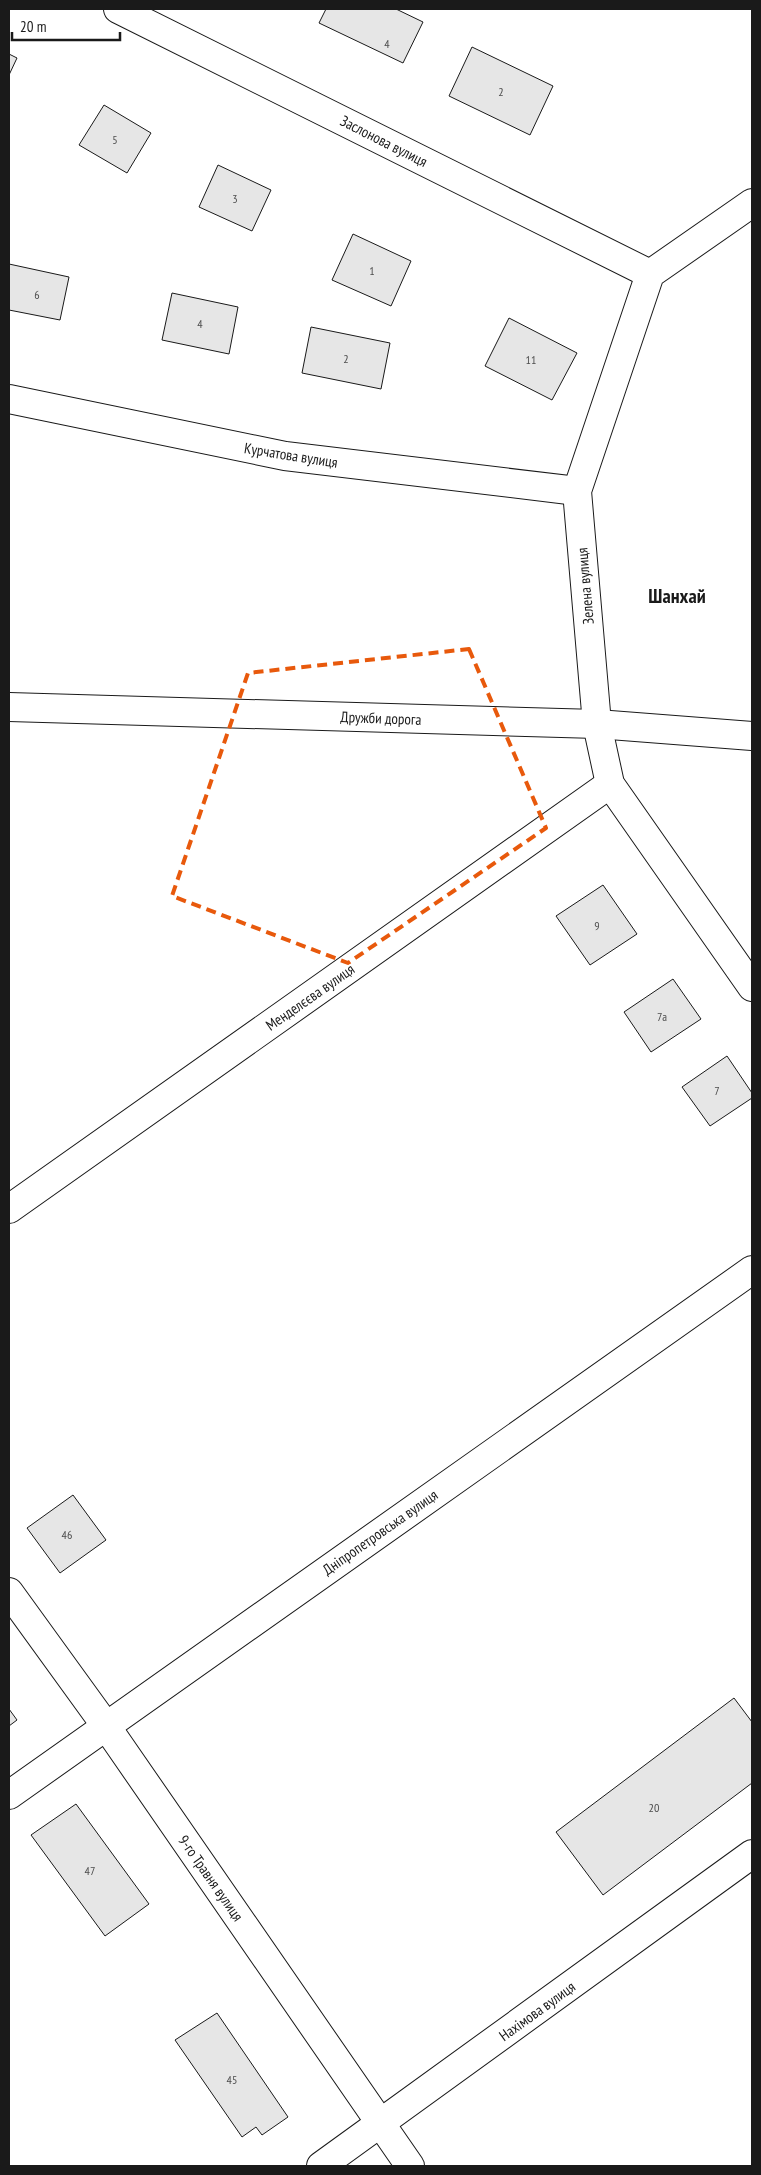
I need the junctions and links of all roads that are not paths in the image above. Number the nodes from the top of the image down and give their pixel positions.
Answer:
1 (118, 9) edge
2 (752, 203) edge
3 (650, 274) junction
4 (9, 399) edge
5 (577, 490) junction
6 (14, 711) edge
7 (597, 724) junction
8 (752, 736) edge
9 (610, 784) junction
10 (752, 987) edge
11 (9, 1209) edge
12 (752, 1270) edge
13 (9, 1592) edge
14 (106, 1726) junction
15 (9, 1795) edge
16 (752, 1854) edge
17 (381, 2124) junction
18 (321, 2166) edge
19 (410, 2166) edge

1 - 3 street, Заслонова вулиця
2 - 3 street
3 - 5 street, Зелена вулиця
4 - 5 street, Курчатова вулиця
5 - 7 street, Зелена вулиця
6 - 7 street, Дружби дорога
7 - 8 street, Дружби дорога
7 - 9 street, Зелена вулиця
9 - 10 street, Зелена вулиця
9 - 11 street, Менделєєва вулиця
12 - 14 street, Дніпропетровська вулиця
13 - 14 street, 9-го Травня вулиця
14 - 15 street, Дніпропетровська вулиця
14 - 17 street, 9-го Травня вулиця
16 - 17 street, Нахімова вулиця
17 - 18 street, Нахімова вулиця
17 - 19 street, 9-го Травня вулиця

